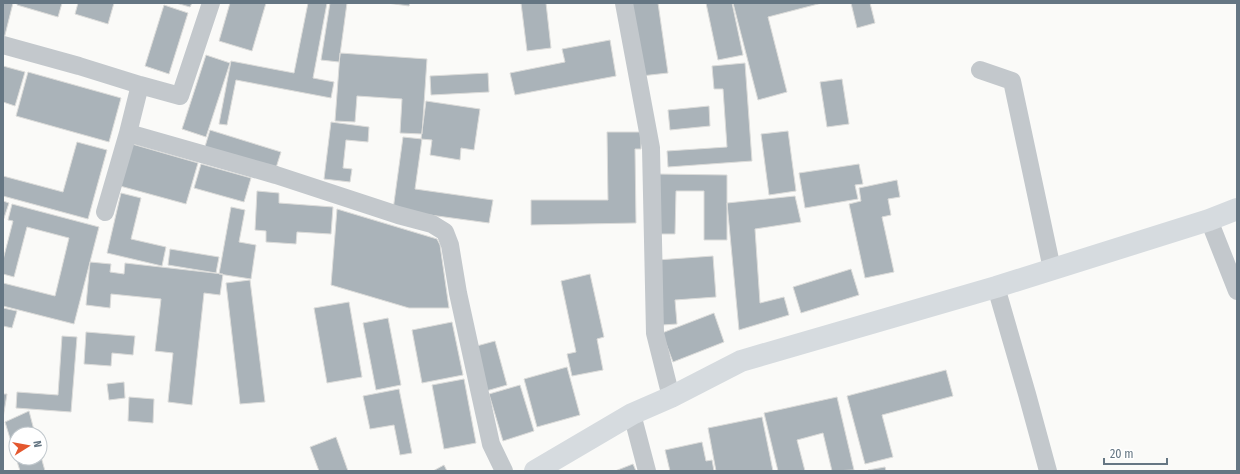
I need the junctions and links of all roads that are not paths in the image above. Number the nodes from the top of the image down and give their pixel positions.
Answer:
1 (211, 3) edge
2 (624, 3) edge
3 (3, 45) edge
4 (980, 70) dead end
5 (140, 85) junction
6 (128, 133) junction
7 (1237, 209) edge
8 (105, 212) dead end
9 (1209, 220) junction
10 (1052, 270) junction
11 (996, 287) junction
12 (1237, 291) edge
13 (671, 397) junction
14 (632, 414) junction
15 (504, 471) edge
16 (535, 471) edge
17 (647, 471) edge
18 (1048, 471) edge

1 - 5 street
2 - 13 street
3 - 5 street
4 - 10 street
5 - 6 street
6 - 8 street
6 - 15 street
7 - 9 main road
9 - 10 main road
9 - 12 street
10 - 11 main road
11 - 13 main road
11 - 18 street
13 - 14 main road
14 - 16 main road
14 - 17 street

